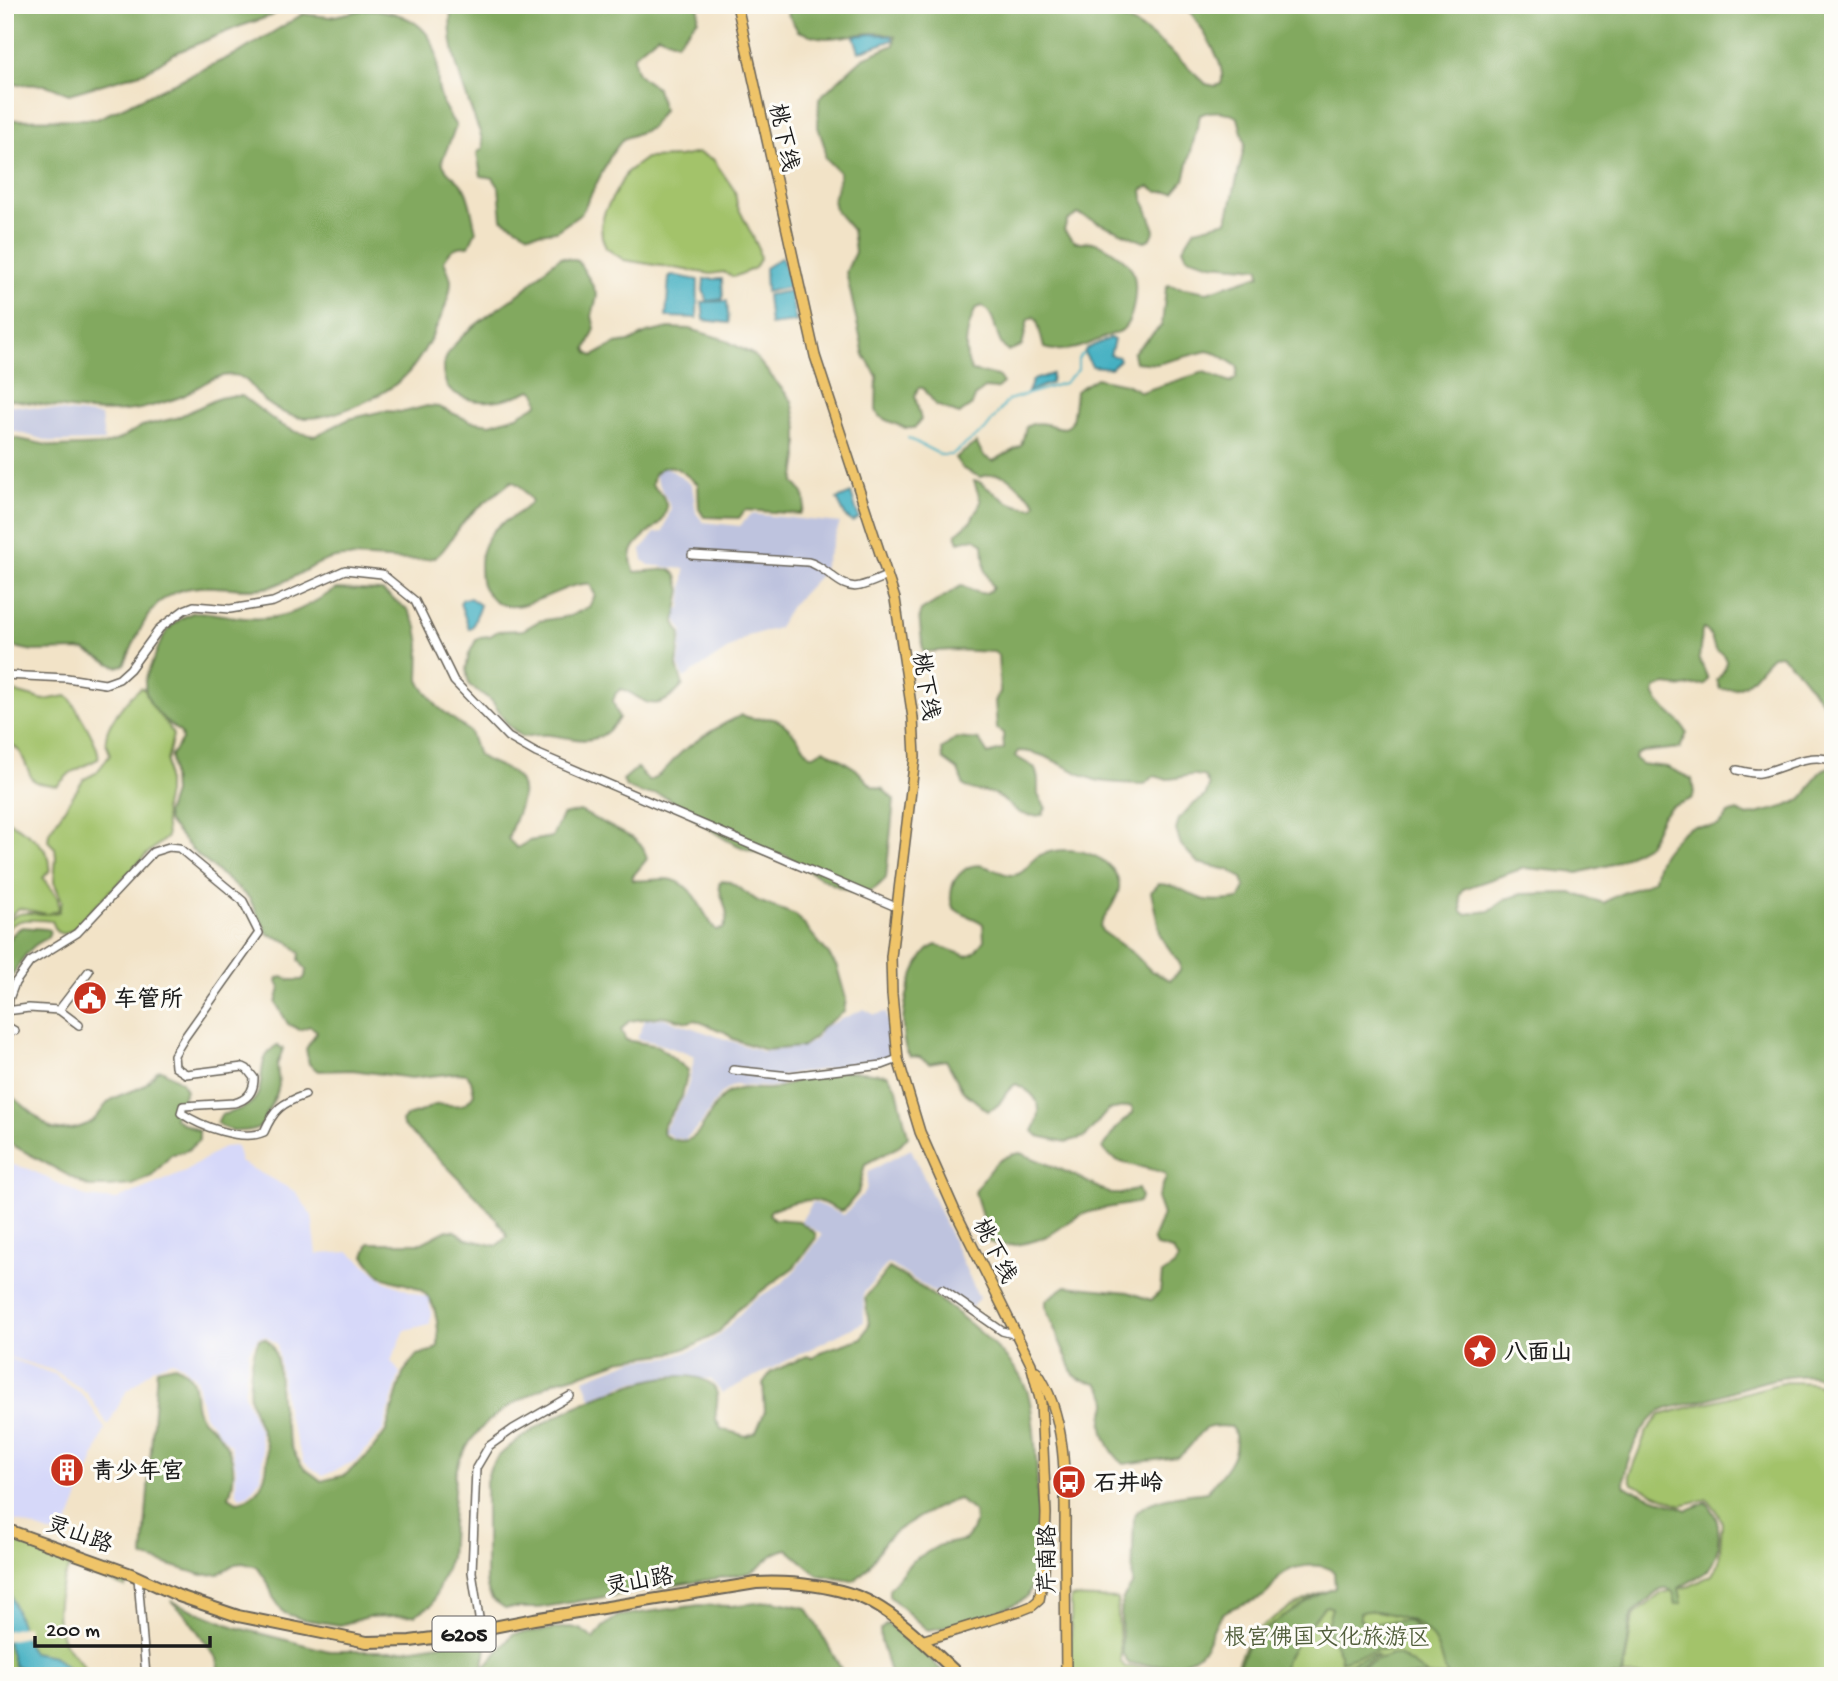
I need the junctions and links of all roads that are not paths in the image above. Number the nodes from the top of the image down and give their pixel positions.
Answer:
1 (737, 5) edge
2 (692, 555) dead end
3 (887, 576) junction
4 (5, 675) edge
5 (1833, 761) edge
6 (1737, 770) dead end
7 (896, 907) junction
8 (89, 971) dead end
9 (59, 1010) junction
10 (7, 1011) edge
11 (5, 1025) edge
12 (79, 1025) dead end
13 (15, 1031) dead end
14 (898, 1059) junction
15 (733, 1070) dead end
16 (304, 1095) dead end
17 (942, 1289) dead end
18 (1017, 1335) junction
19 (1031, 1364) junction
20 (570, 1396) dead end
21 (5, 1529) edge
22 (138, 1578) junction
23 (481, 1631) junction
24 (921, 1641) junction
25 (145, 1676) edge
26 (960, 1676) edge
27 (1066, 1676) edge

1 - 3 main road, 桃下线
2 - 3 street
3 - 7 main road, 桃下线
4 - 7 street
5 - 6 street
7 - 14 main road, 桃下线
8 - 9 street
9 - 10 street
9 - 12 street
10 - 16 street
11 - 13 street
14 - 15 street
14 - 18 main road, 桃下线
17 - 18 street
18 - 19 main road, 桃下线
19 - 24 main road
19 - 27 main road, 芹南路
20 - 23 street
21 - 22 highway, 灵山路 / G205
22 - 23 highway, 灵山路 / G205
22 - 25 street
23 - 24 highway, 灵山路 / G205
24 - 26 highway, G205

